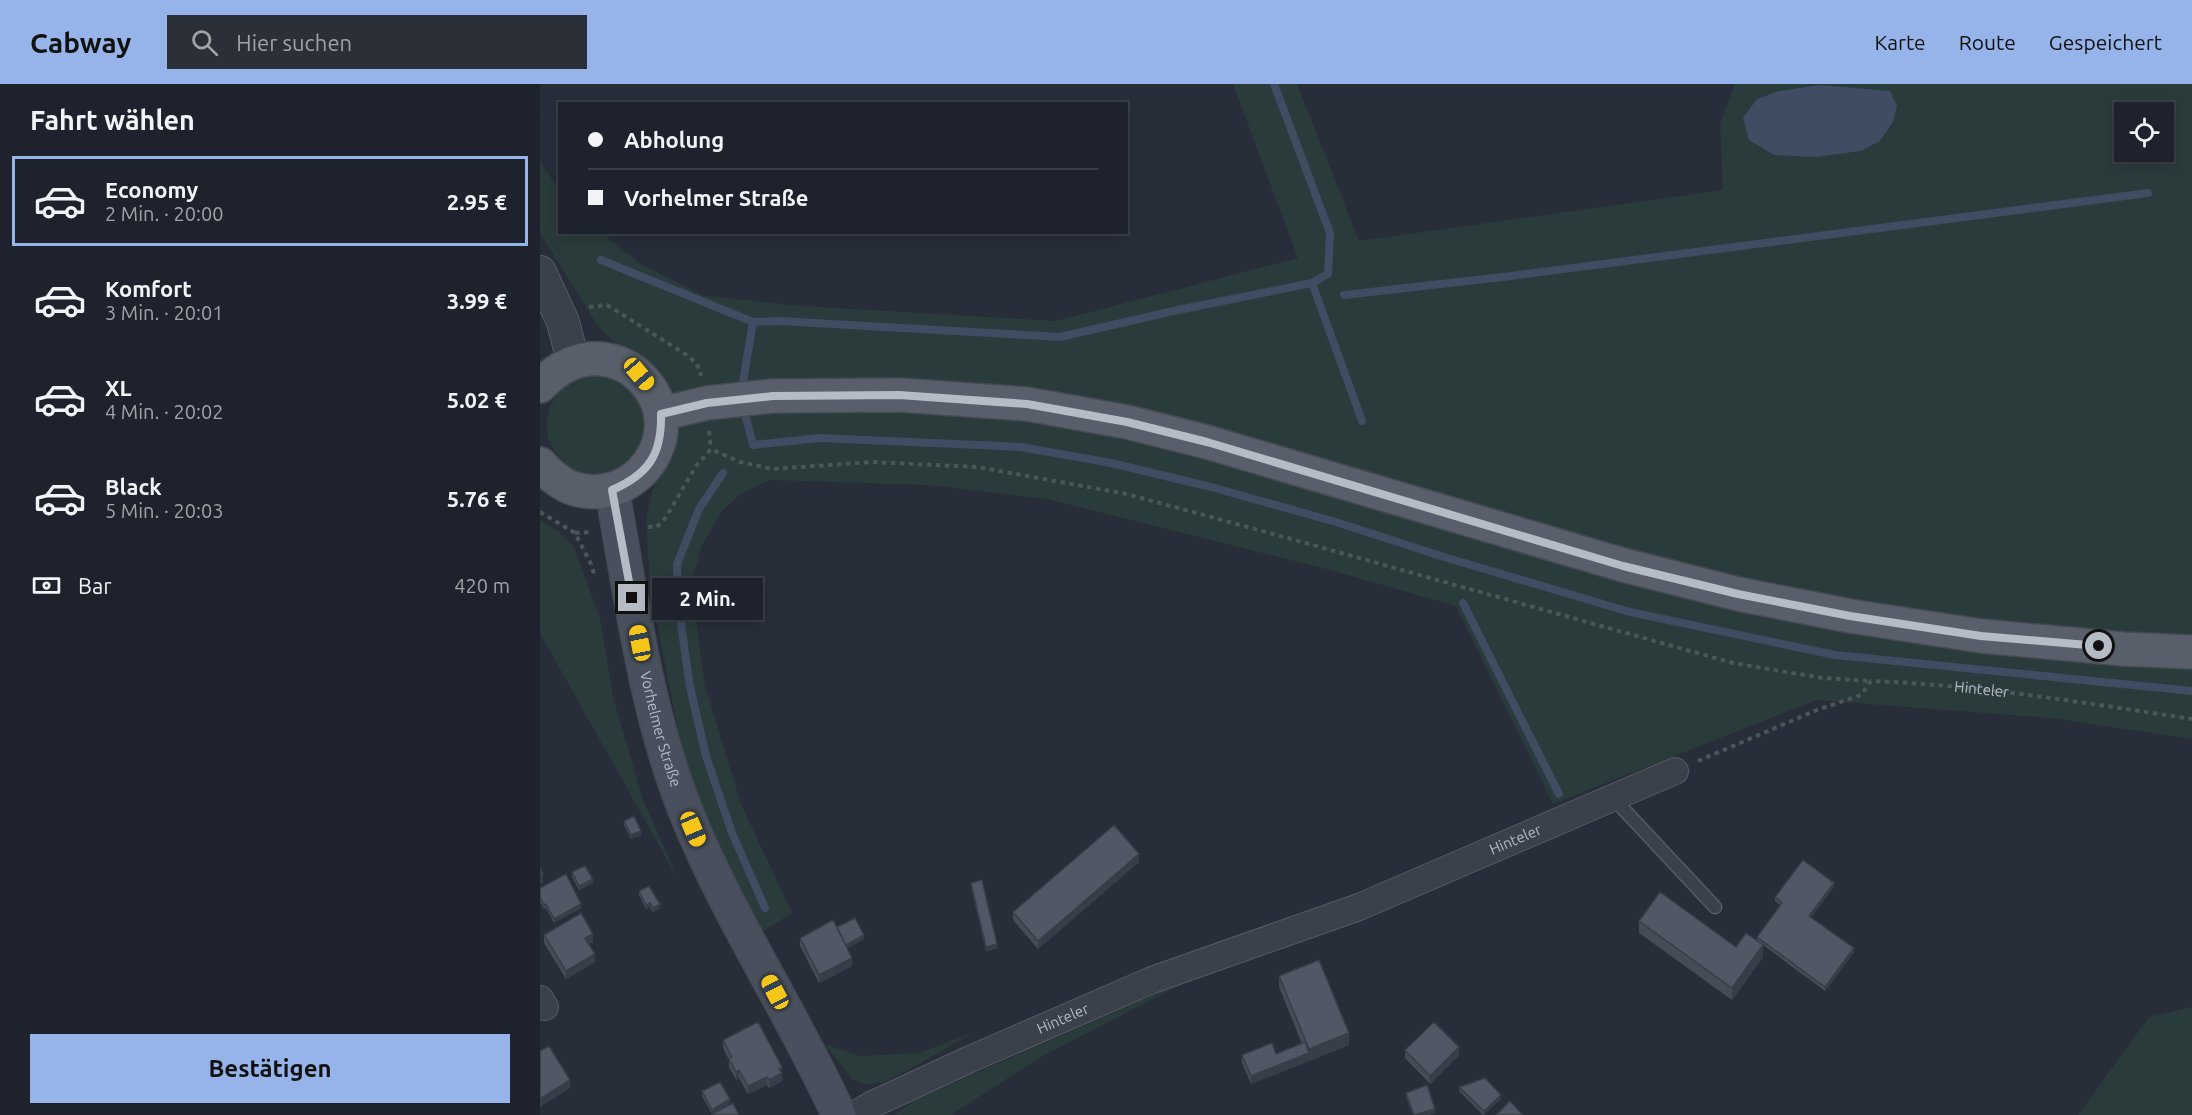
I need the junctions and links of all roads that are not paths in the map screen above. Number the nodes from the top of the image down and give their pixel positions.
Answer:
1 (540, 272) edge
2 (573, 361) junction
3 (540, 386) edge
4 (661, 414) junction
5 (540, 464) edge
6 (612, 490) junction
7 (2192, 652) edge
8 (1675, 771) road end
9 (1612, 798) junction
10 (1715, 907) dead end
11 (839, 1115) edge
12 (854, 1115) edge

1 - 2 street
2 - 3 main road
2 - 4 main road
4 - 6 main road
4 - 7 main road
5 - 6 main road
6 - 11 main road, Vorhelmer Straße
8 - 9 street, Hinteler
9 - 10 lane
9 - 12 street, Hinteler

